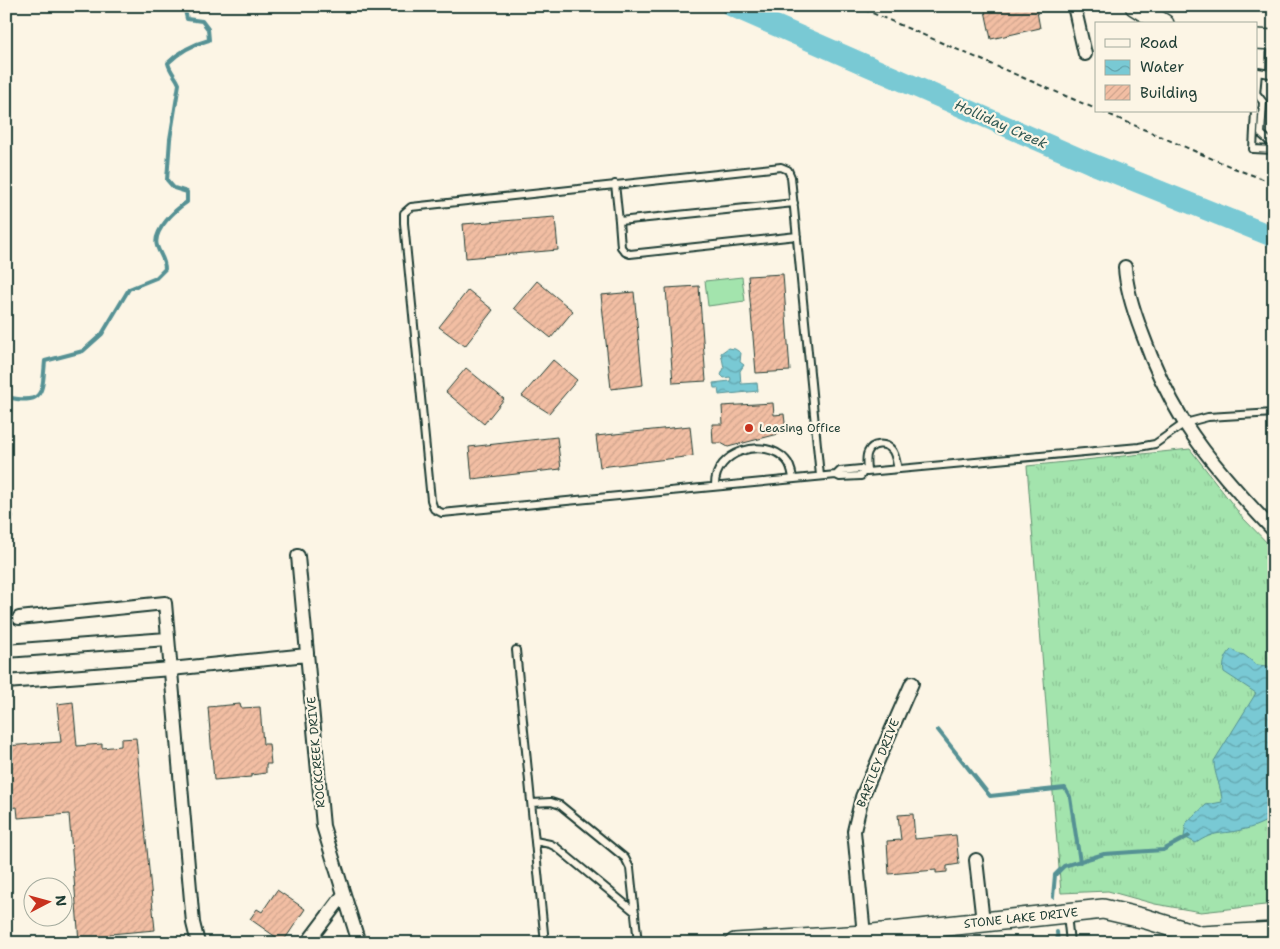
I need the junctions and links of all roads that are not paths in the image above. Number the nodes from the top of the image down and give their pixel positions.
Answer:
1 (1074, 6) edge
2 (1135, 6) edge
3 (1161, 22) edge
4 (1267, 40) edge
5 (1085, 54) dead end
6 (1258, 72) edge
7 (1272, 74) edge
8 (1258, 96) edge
9 (1255, 112) edge
10 (1274, 142) edge
11 (1274, 150) edge
12 (615, 184) junction
13 (794, 203) junction
14 (619, 222) junction
15 (797, 236) junction
16 (1125, 267) dead end
17 (1274, 412) edge
18 (1185, 423) junction
19 (898, 469) junction
20 (865, 472) junction
21 (820, 476) junction
22 (793, 478) junction
23 (715, 486) junction
24 (1274, 531) edge
25 (298, 556) dead end
26 (19, 618) dead end
27 (167, 639) junction
28 (516, 650) dead end
29 (6, 651) edge
30 (307, 655) junction
31 (171, 669) junction
32 (6, 682) edge
33 (912, 683) dead end
34 (532, 804) junction
35 (535, 841) junction
36 (976, 860) dead end
37 (344, 894) junction
38 (635, 912) junction
39 (1067, 913) junction
40 (983, 922) junction
41 (1274, 932) edge
42 (864, 935) junction
43 (743, 942) edge
44 (198, 943) edge
45 (306, 943) edge
46 (358, 943) edge
47 (545, 943) edge
48 (638, 943) edge
49 (1070, 943) edge

1 - 5 street
2 - 3 street
4 - 7 lane
6 - 7 lane
8 - 10 lane
9 - 11 lane
12 - 13 lane
12 - 14 lane
12 - 23 lane
13 - 14 lane
13 - 15 lane
14 - 15 lane
15 - 21 lane
16 - 18 street
17 - 18 lane
18 - 19 lane
18 - 24 street
19 - 20 lane
19 - 20 lane
20 - 21 lane
21 - 22 lane
22 - 23 lane
22 - 23 lane
25 - 30 street, ROCKCREEK DRIVE
26 - 27 street
27 - 29 street
27 - 31 street
28 - 34 lane
30 - 31 street
30 - 37 street, ROCKCREEK DRIVE
31 - 32 street
31 - 44 street
33 - 42 street, BARTLEY DRIVE
34 - 35 lane
34 - 38 lane
35 - 38 lane
35 - 47 lane
36 - 40 street
37 - 45 street
37 - 46 street, ROCKCREEK DRIVE
38 - 48 lane
39 - 40 street, STONE LAKE DRIVE
39 - 41 street, STONE LAKE DRIVE
39 - 49 lane
40 - 42 street, STONE LAKE DRIVE
42 - 43 street, STONE LAKE DRIVE

